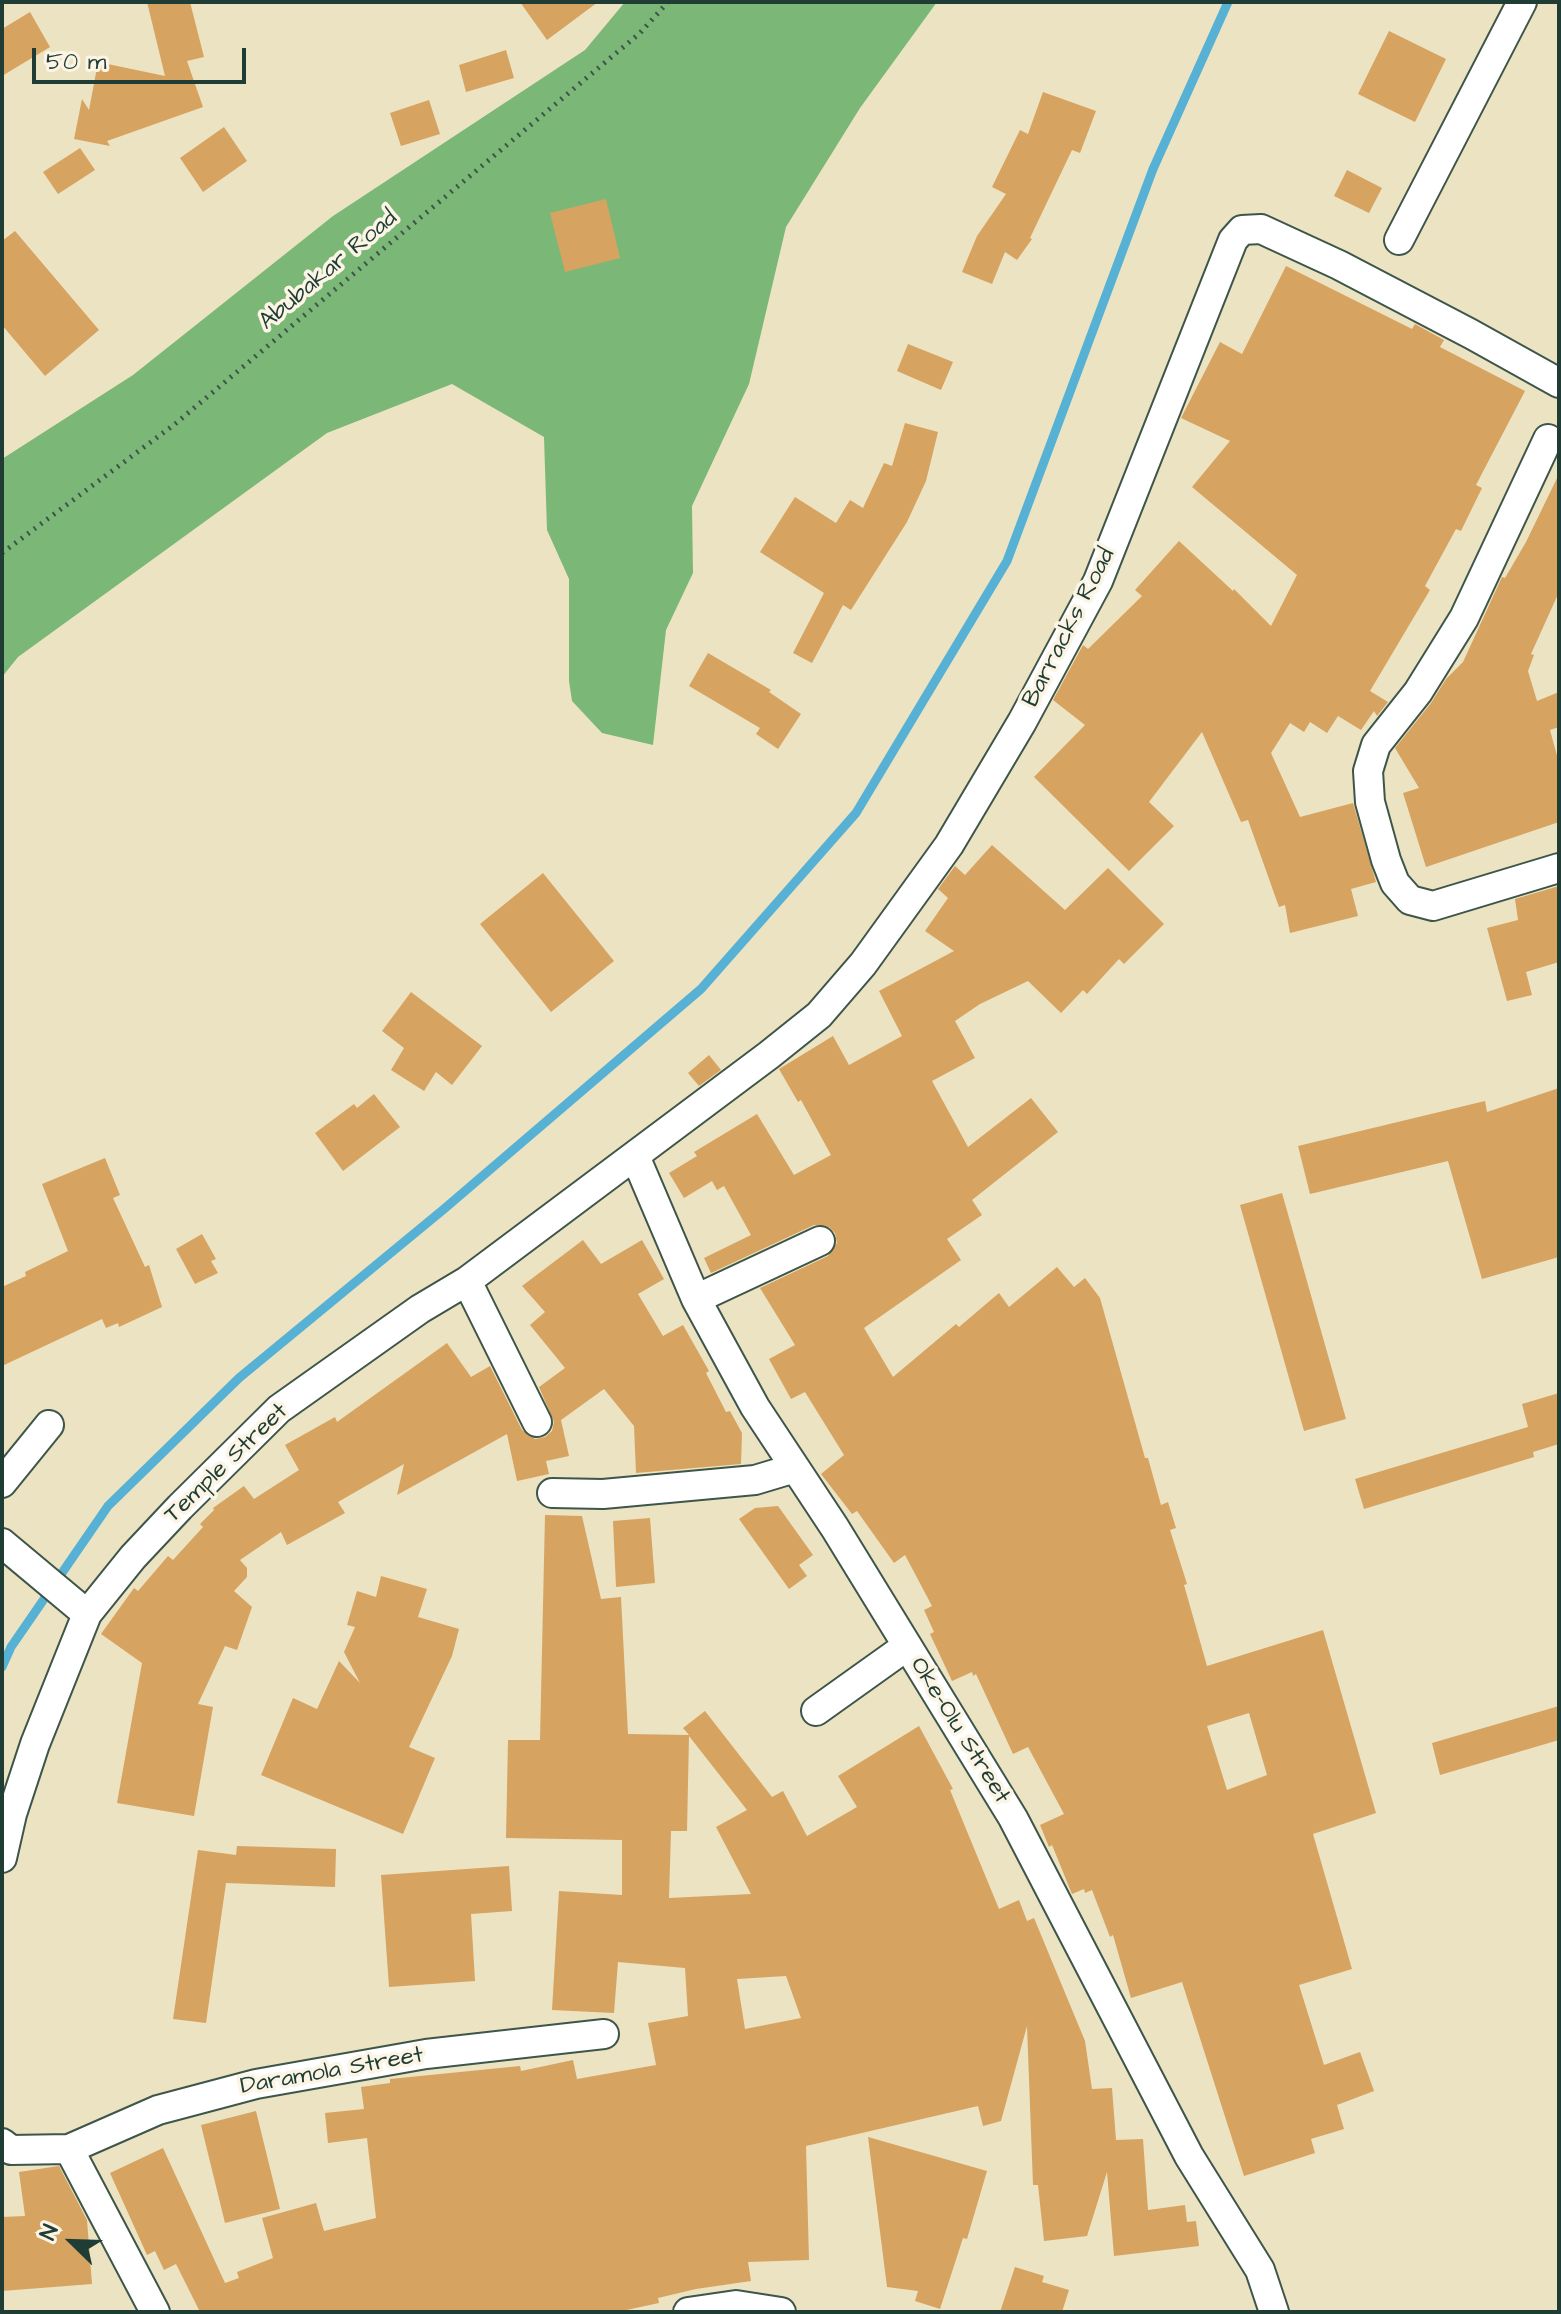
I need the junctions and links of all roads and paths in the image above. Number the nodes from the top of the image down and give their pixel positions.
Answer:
1 (668, 2) edge
2 (1522, 2) edge
3 (1399, 240) dead end
4 (1559, 383) edge
5 (1548, 439) dead end
6 (2, 553) edge
7 (1559, 868) edge
8 (635, 1156) junction
9 (820, 1241) dead end
10 (467, 1281) junction
11 (696, 1299) junction
12 (537, 1422) dead end
13 (49, 1425) dead end
14 (795, 1468) junction
15 (2, 1483) edge
16 (552, 1493) dead end
17 (2, 1543) edge
18 (81, 1610) junction
19 (907, 1646) junction
20 (816, 1711) dead end
21 (2, 1858) edge
22 (604, 2034) dead end
23 (2, 2143) edge
24 (69, 2149) junction
25 (155, 2312) edge
26 (688, 2312) edge
27 (781, 2312) edge
28 (1274, 2312) edge

1 - 6 path, Abubakar Road
2 - 3 street
4 - 8 street, Barracks Road
5 - 7 street
8 - 10 street, Temple Street
8 - 11 street, Oke-Olu Street
9 - 11 street
10 - 12 street
10 - 18 street, Temple Street
11 - 14 street, Oke-Olu Street
13 - 15 street
14 - 16 street
14 - 19 street, Oke-Olu Street
17 - 18 street
18 - 21 street, Temple Street
19 - 20 street
19 - 28 street, Oke-Olu Street
22 - 24 street, Daramola Street
23 - 24 street
24 - 25 street
26 - 27 street

